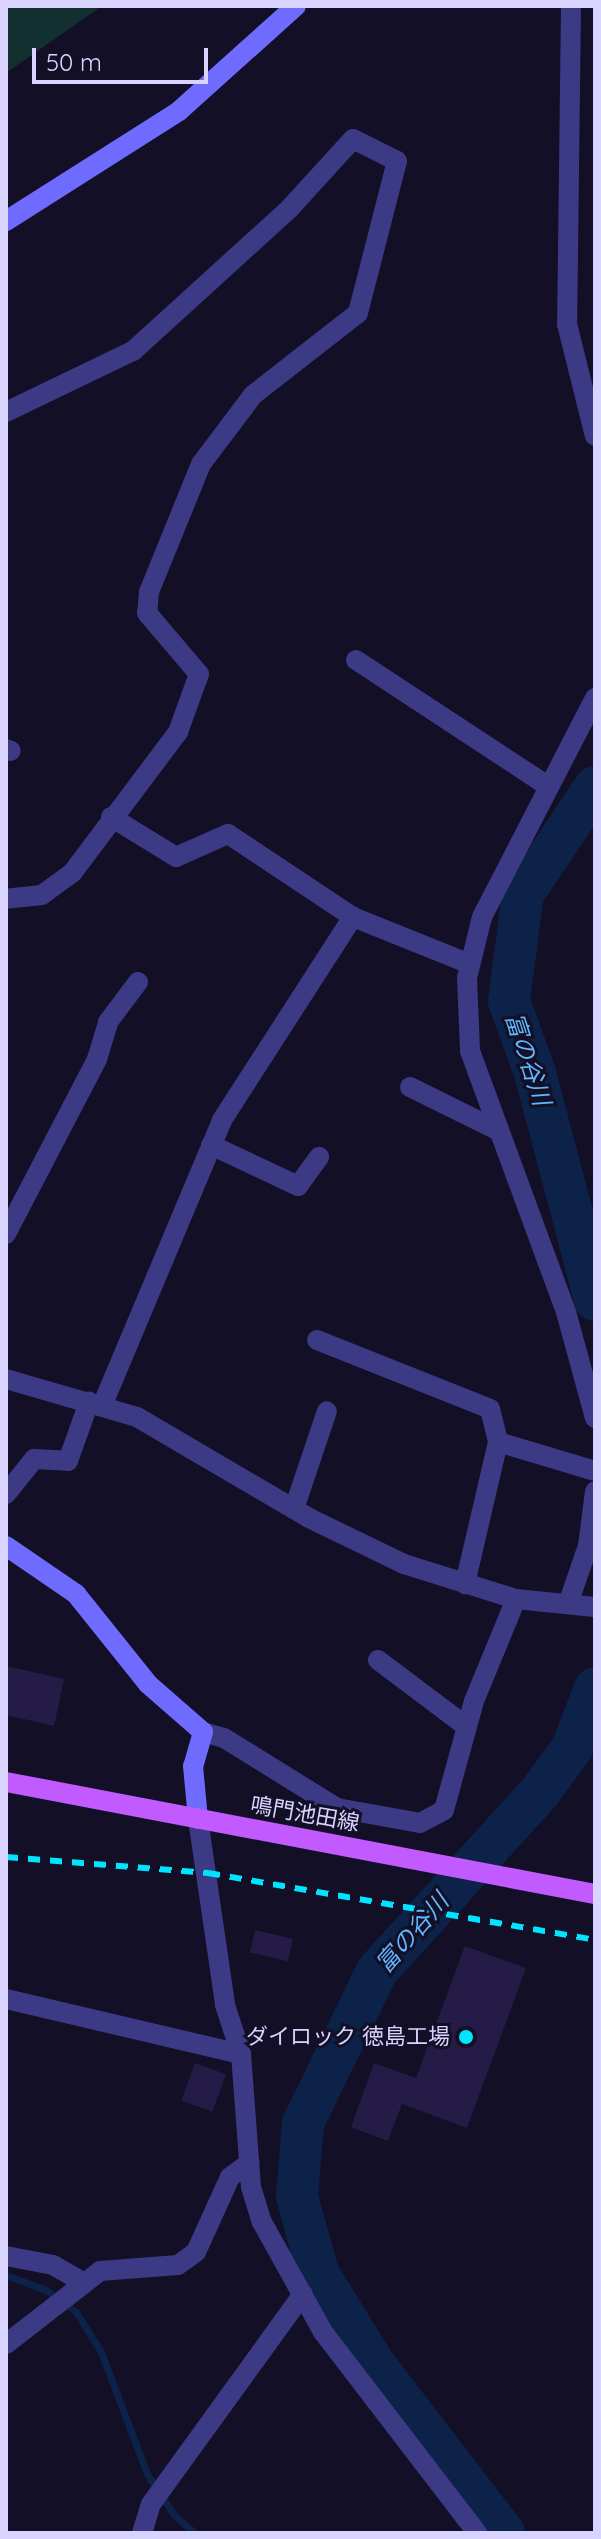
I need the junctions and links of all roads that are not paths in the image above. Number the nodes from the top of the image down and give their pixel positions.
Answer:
1 (296, 6) edge
2 (571, 6) edge
3 (6, 221) edge
4 (6, 412) edge
5 (595, 436) edge
6 (356, 660) dead end
7 (595, 698) edge
8 (548, 786) junction
9 (111, 817) junction
10 (6, 899) edge
11 (353, 917) junction
12 (470, 964) junction
13 (138, 982) dead end
14 (410, 1087) dead end
15 (495, 1129) junction
16 (211, 1145) junction
17 (319, 1157) dead end
18 (6, 1234) edge
19 (317, 1340) dead end
20 (6, 1379) edge
21 (96, 1404) junction
22 (327, 1411) dead end
23 (595, 1418) edge
24 (498, 1442) junction
25 (595, 1471) edge
26 (595, 1491) edge
27 (6, 1494) edge
28 (294, 1509) junction
29 (6, 1546) edge
30 (465, 1584) junction
31 (516, 1599) junction
32 (580, 1605) edge
33 (378, 1660) dead end
34 (467, 1727) junction
35 (203, 1732) junction
36 (6, 1782) edge
37 (198, 1819) junction
38 (595, 1894) edge
39 (6, 1999) edge
40 (241, 2054) junction
41 (249, 2163) junction
42 (6, 2256) edge
43 (76, 2285) junction
44 (303, 2294) junction
45 (6, 2344) edge
46 (142, 2533) edge
47 (477, 2533) edge

1 - 3 street
2 - 5 street
4 - 9 street
6 - 8 street
7 - 8 street
8 - 12 street
9 - 10 street
9 - 11 street
11 - 12 street
11 - 16 street
12 - 15 street
13 - 18 street
14 - 15 street
15 - 23 street
16 - 17 street
16 - 21 street
19 - 24 street
20 - 21 street
21 - 27 street
21 - 28 street
22 - 28 street
24 - 25 street
24 - 30 street
26 - 32 street
28 - 30 street
29 - 35 street
30 - 31 street
31 - 32 street
31 - 34 street
33 - 34 street
34 - 35 street
35 - 37 street
36 - 37 main road, 鳴門池田線
37 - 38 main road, 鳴門池田線
37 - 40 street
39 - 40 street
40 - 41 street
41 - 43 street
41 - 44 street
42 - 43 street
43 - 45 street
44 - 46 street
44 - 47 street

